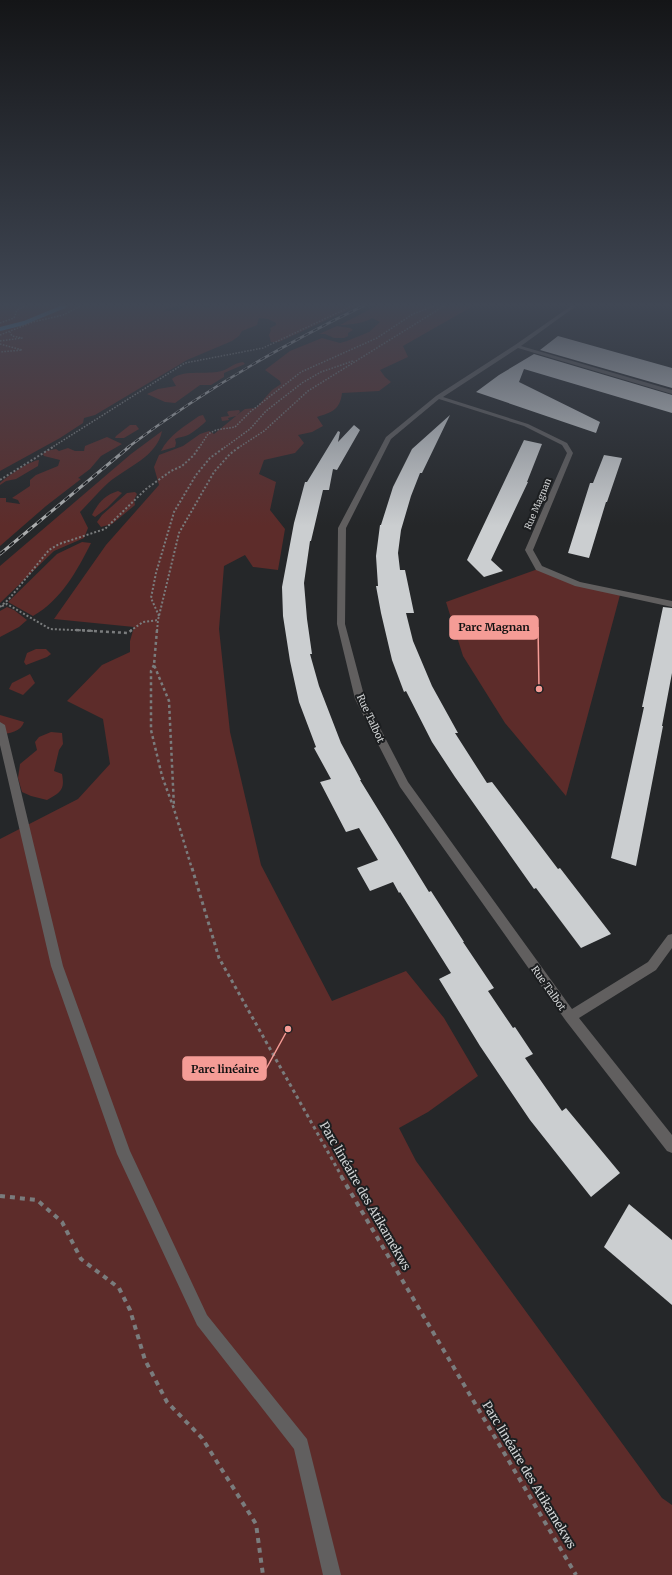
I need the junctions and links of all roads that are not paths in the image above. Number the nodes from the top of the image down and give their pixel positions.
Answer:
1 (465, 380) edge
2 (630, 380) edge
3 (672, 392) edge
4 (438, 397) junction
5 (672, 604) edge
6 (0, 725) edge
7 (672, 939) edge
8 (570, 1017) junction
9 (672, 1146) edge
10 (332, 1575) edge

1 - 4 street, Rue Talbot
2 - 3 street
4 - 5 street, Rue Magnan
4 - 8 street, Rue Talbot
6 - 10 street
7 - 8 street
8 - 9 street, Rue Talbot

